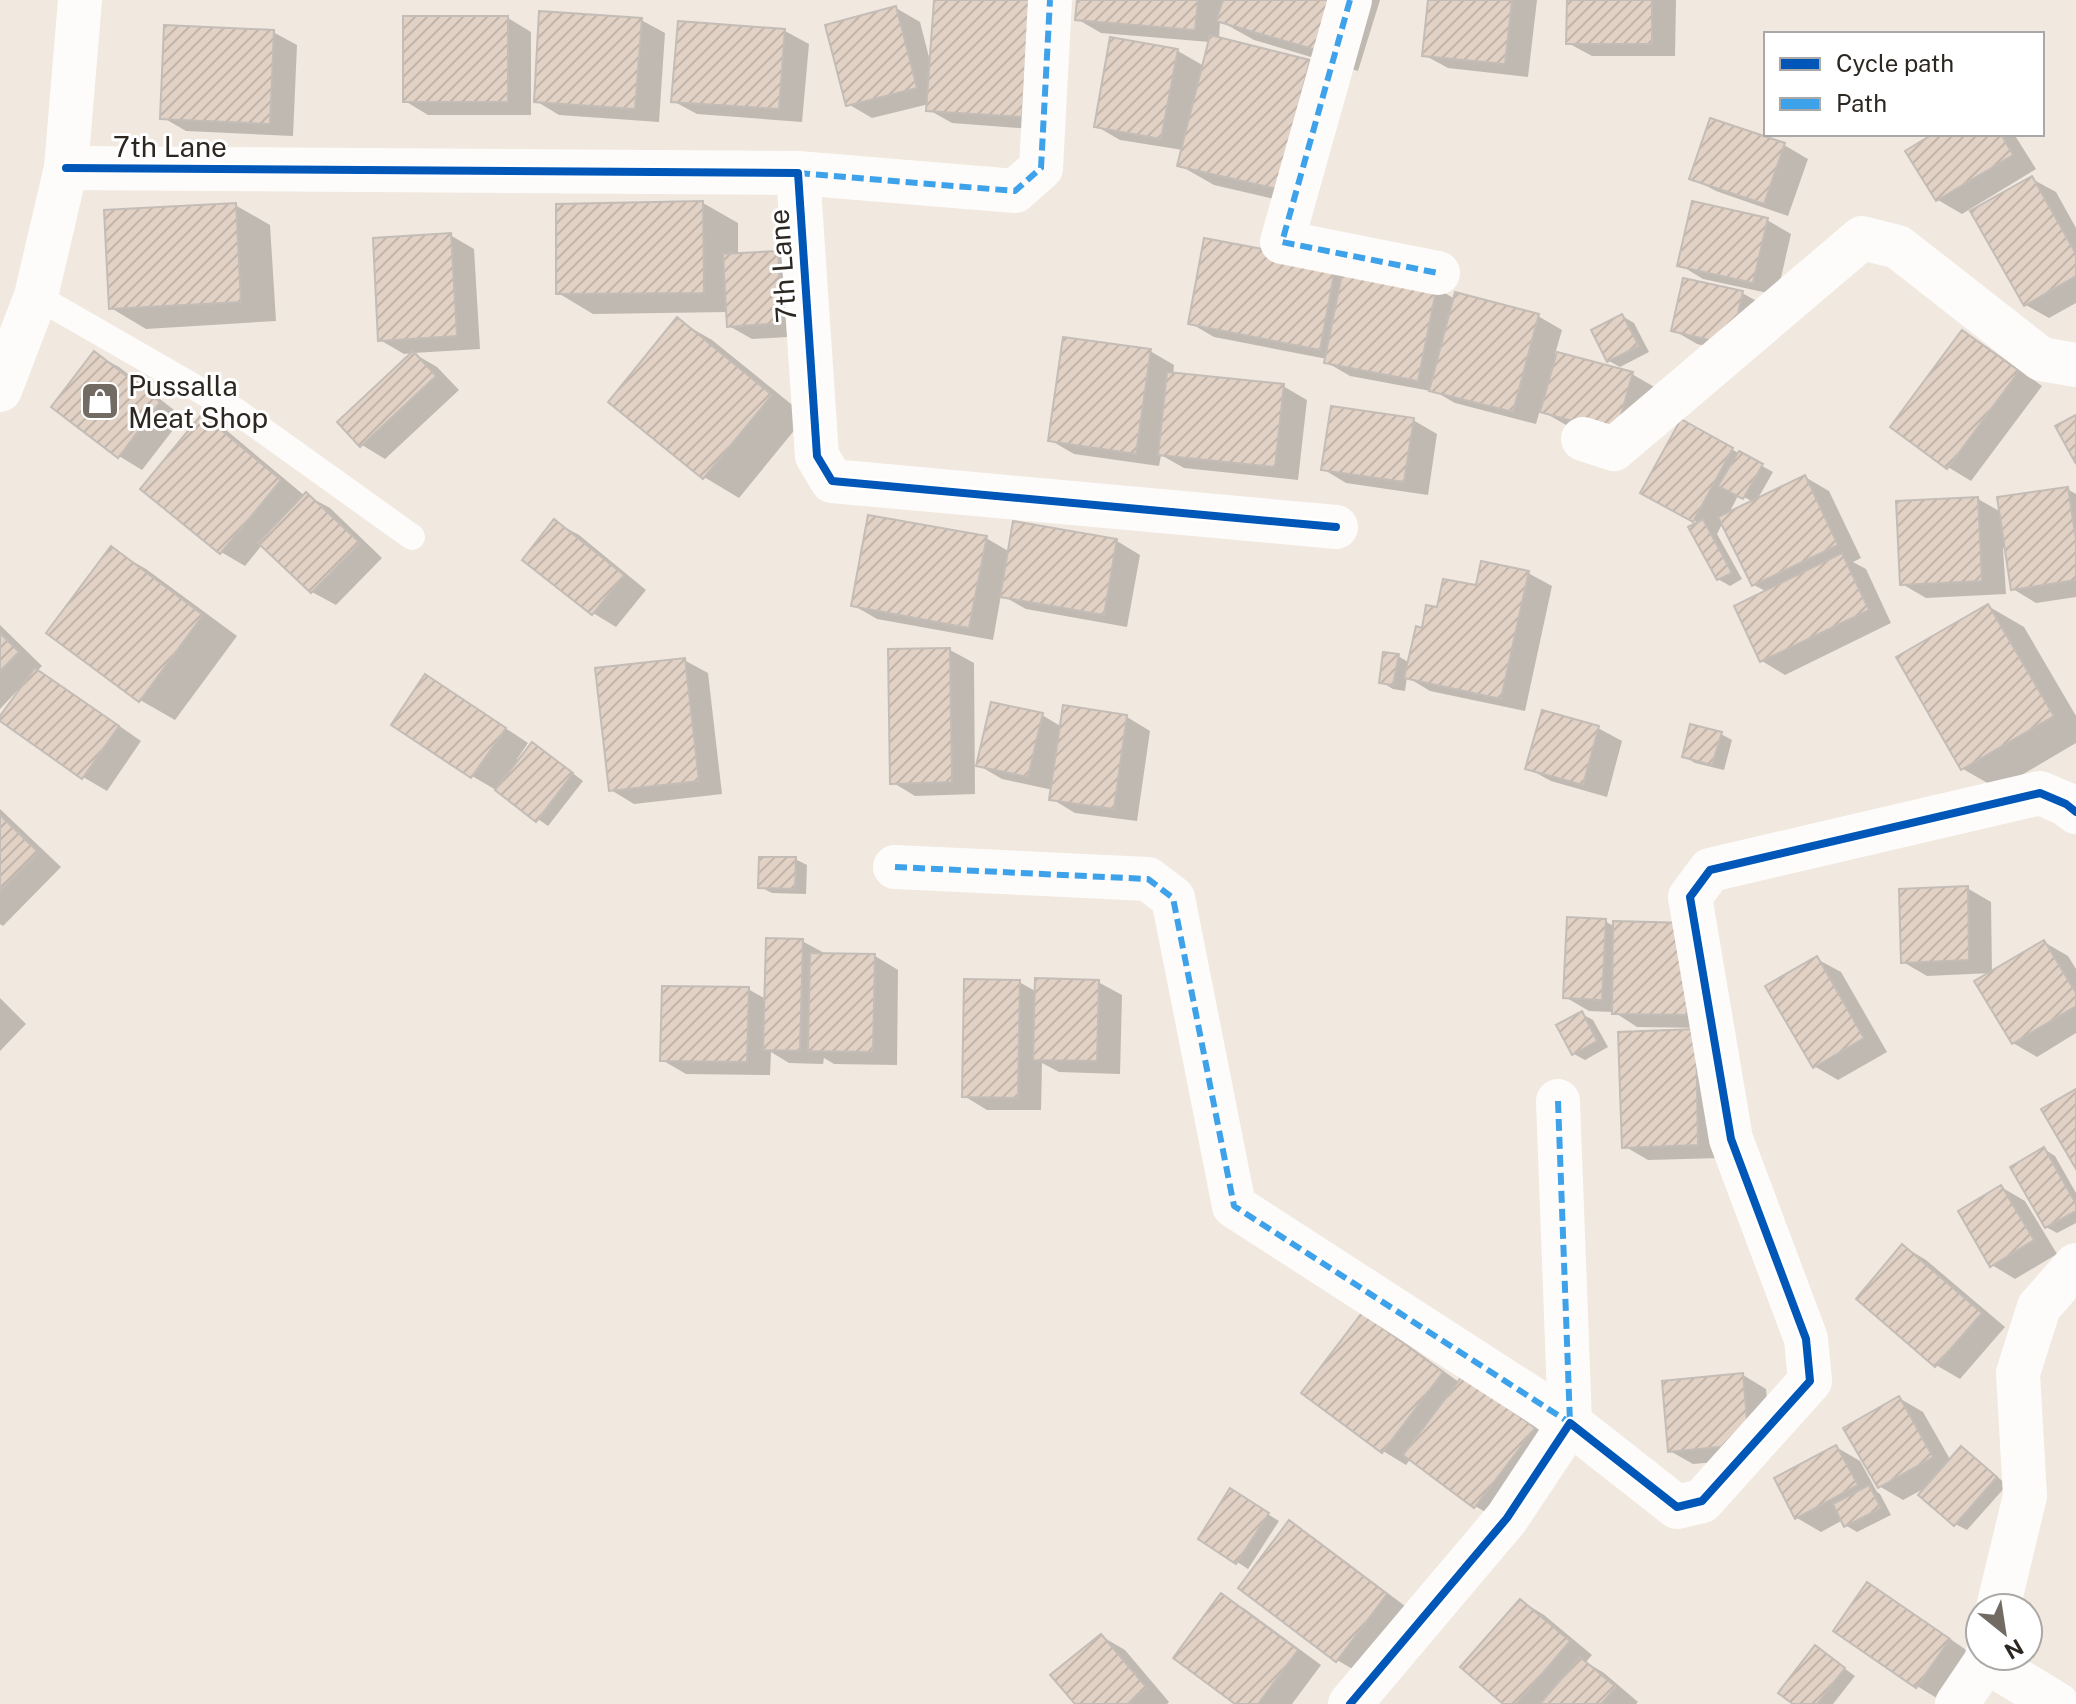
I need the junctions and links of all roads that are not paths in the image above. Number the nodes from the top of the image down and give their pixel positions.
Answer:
1 (80, 0) edge
2 (1050, 0) edge
3 (1350, 0) edge
4 (66, 168) junction
5 (798, 173) junction
6 (1438, 273) dead end
7 (36, 296) junction
8 (2076, 365) edge
9 (0, 390) edge
10 (1583, 439) dead end
11 (1336, 527) dead end
12 (412, 537) dead end
13 (2076, 812) edge
14 (895, 867) dead end
15 (1558, 1101) dead end
16 (2076, 1265) edge
17 (1570, 1423) junction
18 (2002, 1592) edge
19 (1977, 1672) edge
20 (2008, 1672) edge
21 (1350, 1704) edge
22 (1957, 1704) edge
23 (2057, 1704) edge

1 - 4 street
2 - 5 street
3 - 6 street
4 - 5 street, 7th Lane
4 - 7 street
5 - 11 street, 7th Lane
7 - 9 street
7 - 12 lane
8 - 10 street
13 - 17 street
14 - 17 street
15 - 17 street
16 - 18 street
17 - 21 street
19 - 22 street
20 - 23 street

